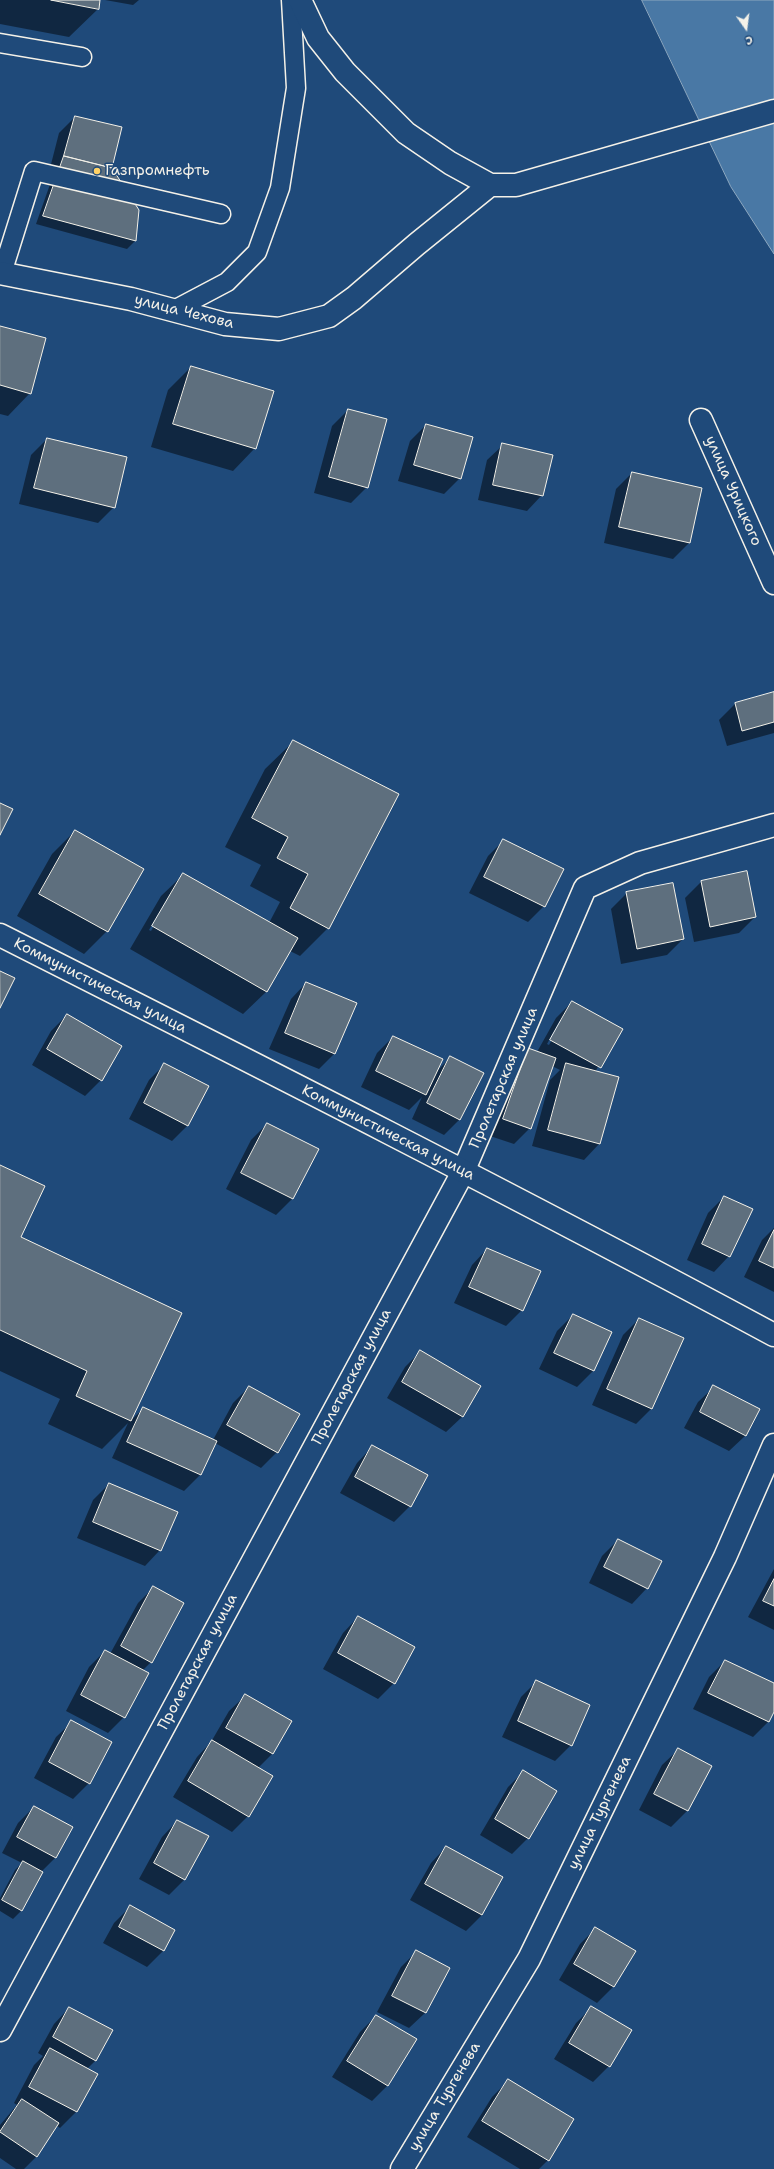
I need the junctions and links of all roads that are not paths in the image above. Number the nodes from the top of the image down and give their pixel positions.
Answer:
1 (291, 0) edge
2 (300, 0) edge
3 (0, 43) edge
4 (82, 57) dead end
5 (774, 111) edge
6 (490, 185) junction
7 (221, 214) dead end
8 (1, 273) edge
9 (174, 310) junction
10 (701, 420) dead end
11 (774, 583) edge
12 (774, 825) edge
13 (0, 935) edge
14 (463, 1172) junction
15 (774, 1335) edge
16 (774, 1445) edge
17 (0, 2030) edge
18 (402, 2169) edge

1 - 9 lane
2 - 6 street
3 - 4 lane
5 - 6 street
6 - 9 street, улица Чехова
7 - 8 lane
8 - 9 street, улица Чехова
10 - 11 street, улица Урицкого
12 - 14 street, Пролетарская улица
13 - 14 street, Коммунистическая улица
14 - 15 street, Коммунистическая улица
14 - 17 street, Пролетарская улица
16 - 18 street, улица Тургенева

